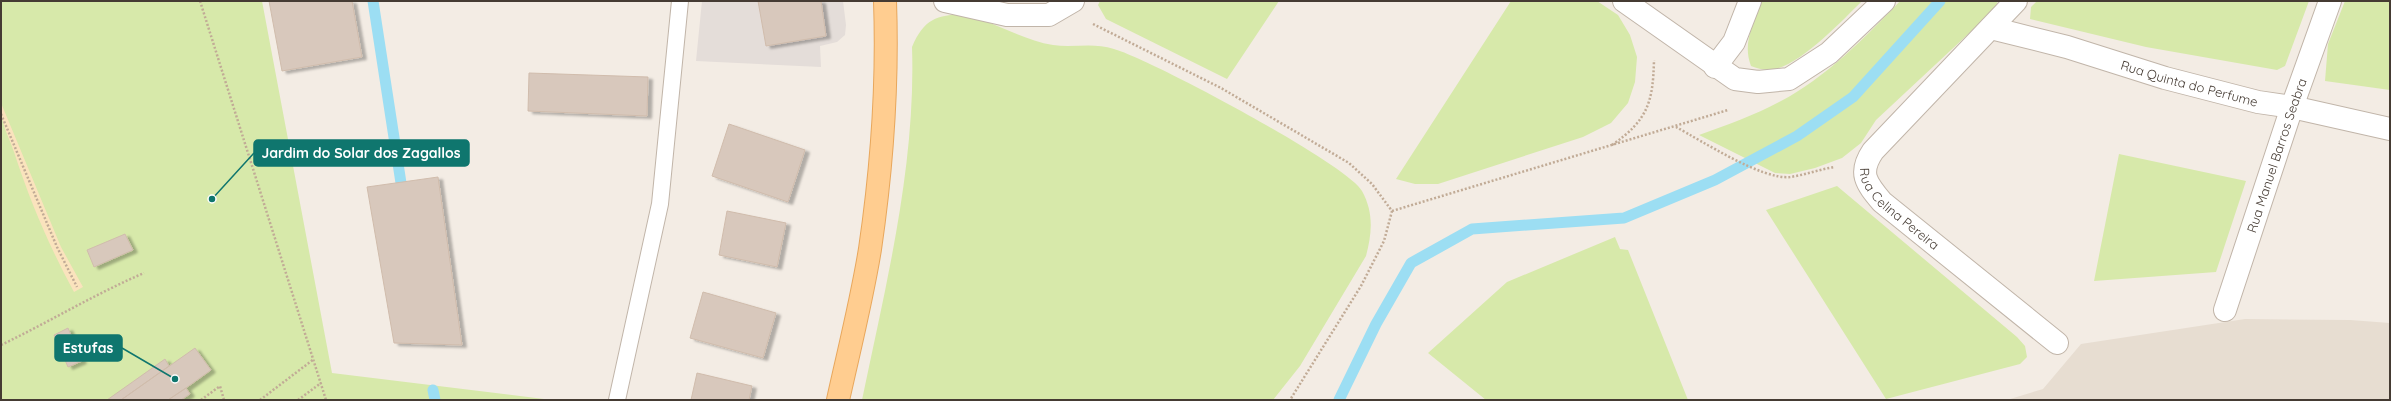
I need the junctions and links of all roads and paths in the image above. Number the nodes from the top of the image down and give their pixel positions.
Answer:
1 (200, 1) edge
2 (680, 1) edge
3 (885, 1) edge
4 (945, 1) edge
5 (1073, 1) edge
6 (1624, 1) edge
7 (1750, 1) edge
8 (1884, 1) edge
9 (2016, 1) edge
10 (2330, 1) edge
11 (1049, 15) junction
12 (1991, 28) junction
13 (1655, 57) dead end
14 (1715, 66) junction
15 (2292, 107) junction
16 (1733, 108) dead end
17 (1, 114) edge
18 (1676, 127) junction
19 (2390, 129) edge
20 (1609, 147) junction
21 (1865, 162) junction
22 (1392, 211) junction
23 (144, 273) dead end
24 (77, 287) dead end
25 (2225, 310) dead end
26 (2057, 343) dead end
27 (1, 345) edge
28 (314, 360) junction
29 (321, 383) junction
30 (201, 400) edge
31 (224, 400) edge
32 (260, 400) edge
33 (298, 400) edge
34 (326, 400) edge
35 (617, 400) edge
36 (838, 400) edge
37 (1290, 400) edge

1 - 28 path
2 - 35 lane
3 - 36 main road
4 - 11 street
5 - 11 street
6 - 14 street
7 - 14 street
8 - 14 street
9 - 12 street, Rua Celina Pereira
10 - 15 street, Rua Manuel Barros Seabra
11 - 22 path
12 - 15 street, Rua Quinta do Perfume
12 - 21 street, Rua Celina Pereira
13 - 20 path
15 - 19 street, Rua Quinta do Perfume
15 - 25 street, Rua Manuel Barros Seabra
16 - 18 path
17 - 24 path
18 - 20 path
18 - 21 path
20 - 22 path
21 - 26 street, Rua Celina Pereira
22 - 37 path
23 - 27 path
28 - 29 path
28 - 32 path
29 - 33 path
29 - 34 path
30 - 31 path

